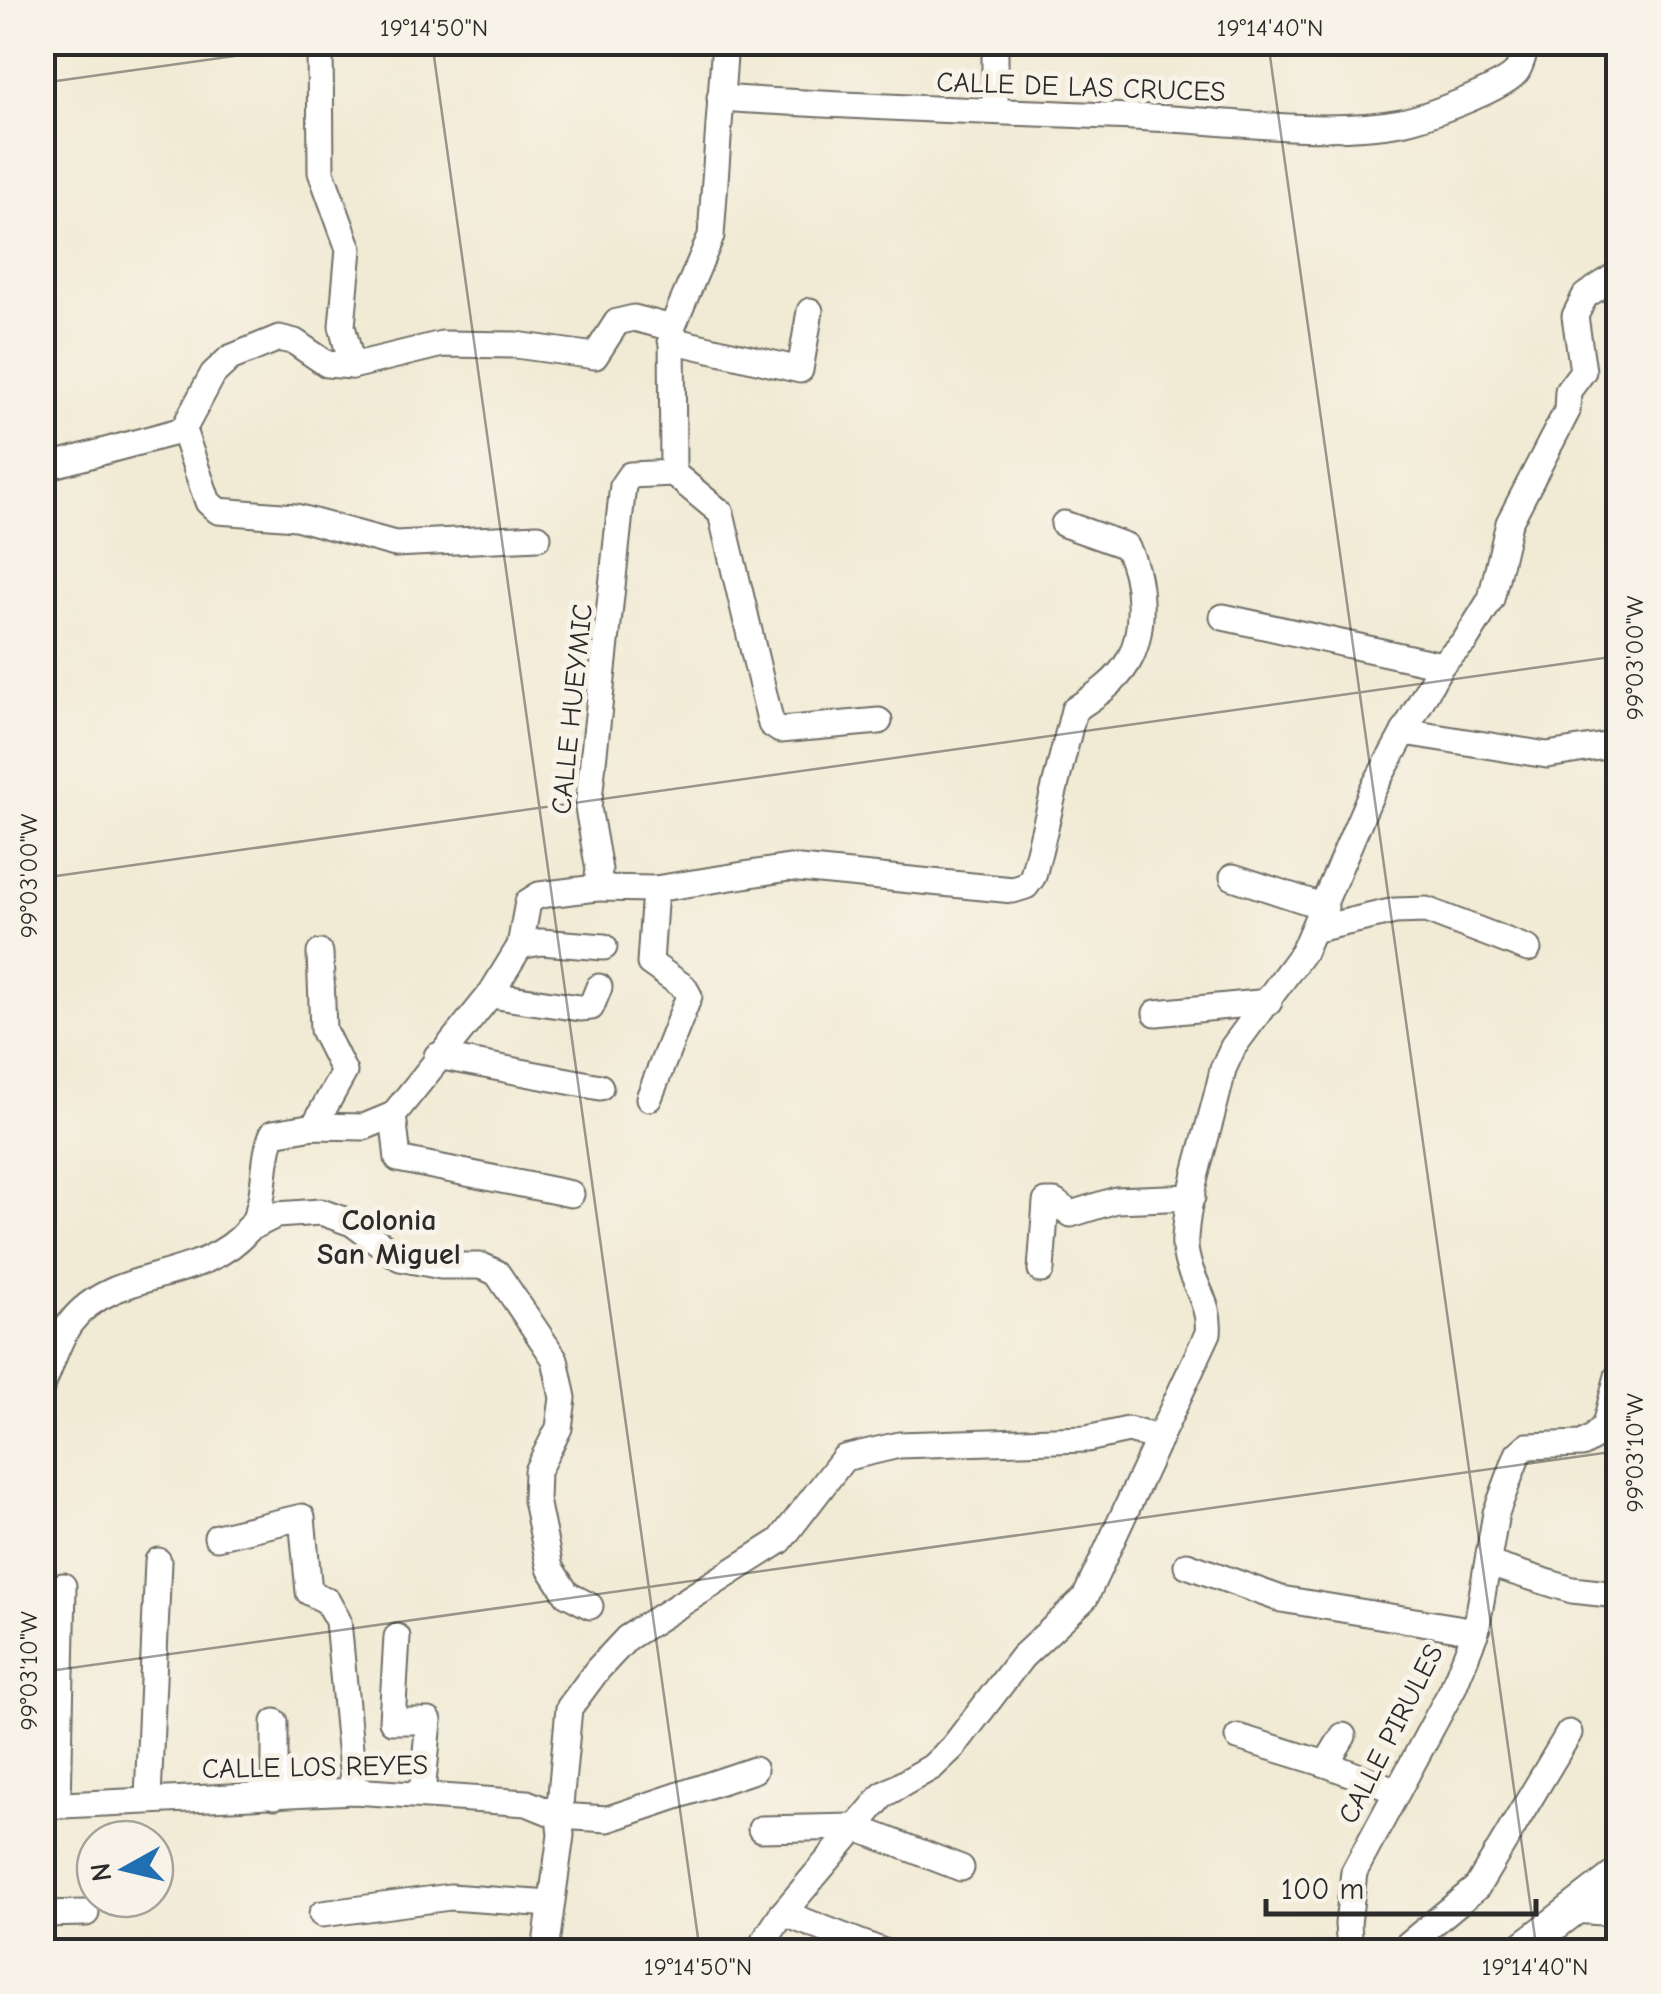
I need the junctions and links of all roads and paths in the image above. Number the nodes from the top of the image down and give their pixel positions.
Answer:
1 (320, 42) edge
2 (725, 42) edge
3 (996, 42) edge
4 (1528, 42) edge
5 (720, 98) junction
6 (995, 110) junction
7 (1618, 274) edge
8 (810, 311) dead end
9 (672, 334) junction
10 (352, 366) junction
11 (183, 430) junction
12 (42, 468) edge
13 (673, 473) junction
14 (1064, 524) dead end
15 (538, 537) dead end
16 (1223, 617) dead end
17 (1442, 665) junction
18 (879, 721) dead end
19 (1404, 732) junction
20 (1618, 744) edge
21 (1233, 876) dead end
22 (596, 888) junction
23 (655, 889) junction
24 (1320, 918) junction
25 (520, 946) junction
26 (604, 947) dead end
27 (1528, 949) dead end
28 (320, 953) dead end
29 (600, 987) dead end
30 (490, 995) junction
31 (1269, 1002) junction
32 (1156, 1013) dead end
33 (436, 1056) junction
34 (600, 1087) dead end
35 (650, 1098) dead end
36 (393, 1115) junction
37 (314, 1126) junction
38 (571, 1194) dead end
39 (1192, 1197) junction
40 (248, 1230) junction
41 (1041, 1270) dead end
42 (1618, 1382) edge
43 (42, 1386) edge
44 (1160, 1438) junction
45 (217, 1537) dead end
46 (158, 1561) dead end
47 (1489, 1564) junction
48 (1187, 1565) dead end
49 (63, 1586) dead end
50 (1618, 1595) edge
51 (590, 1606) dead end
52 (1476, 1631) junction
53 (396, 1637) dead end
54 (275, 1722) dead end
55 (1569, 1733) dead end
56 (1343, 1736) dead end
57 (1238, 1737) dead end
58 (1326, 1764) junction
59 (754, 1770) dead end
60 (354, 1790) junction
61 (1397, 1791) junction
62 (422, 1793) junction
63 (275, 1796) junction
64 (148, 1798) junction
65 (50, 1805) edge
66 (559, 1816) junction
67 (854, 1827) junction
68 (761, 1829) dead end
69 (960, 1868) dead end
70 (1618, 1874) edge
71 (551, 1904) junction
72 (1572, 1910) junction
73 (782, 1913) junction
74 (1618, 1913) edge
75 (42, 1914) edge
76 (75, 1914) edge
77 (322, 1914) dead end
78 (545, 1952) edge
79 (758, 1952) edge
80 (884, 1952) edge
81 (1350, 1952) edge
82 (1399, 1952) edge
83 (1518, 1952) edge

1 - 10 street
2 - 5 street
3 - 6 street
4 - 6 street, CALLE DE LAS CRUCES
5 - 6 street, CALLE DE LAS CRUCES
5 - 9 street
7 - 17 street
8 - 9 street
9 - 10 street
9 - 13 street
10 - 11 street
11 - 12 street
11 - 15 street
13 - 18 street
13 - 22 street, CALLE HUEYMIC
14 - 23 street
16 - 17 street
17 - 19 street
19 - 20 street
19 - 24 street
21 - 24 street
22 - 23 street
22 - 25 street
23 - 35 street
24 - 27 street
24 - 31 street
25 - 26 street
25 - 30 street
28 - 37 street
29 - 30 street
30 - 33 street
31 - 32 street
31 - 39 street
33 - 34 street
33 - 36 street
36 - 37 street
36 - 38 street
37 - 40 street
39 - 41 street
39 - 44 street
40 - 43 street
40 - 51 street
42 - 47 street, CALLE PIRULES
44 - 66 street
44 - 67 street
45 - 60 street
46 - 64 street
47 - 50 street
47 - 52 street, CALLE PIRULES
48 - 52 street
49 - 65 street
52 - 61 street, CALLE PIRULES
53 - 62 street
54 - 63 street
55 - 82 street
56 - 58 street
57 - 58 street
58 - 61 street
59 - 66 street, CALLE LOS REYES
60 - 62 street, CALLE LOS REYES
60 - 63 street, CALLE LOS REYES
61 - 81 street, CALLE PIRULES
62 - 66 street, CALLE LOS REYES
63 - 64 street, CALLE LOS REYES
64 - 65 street, CALLE LOS REYES
66 - 71 street
67 - 68 street
67 - 69 street
67 - 73 street
70 - 72 main road
71 - 77 street
71 - 78 street
72 - 74 street
72 - 83 main road
73 - 79 street
73 - 80 street
75 - 76 street

